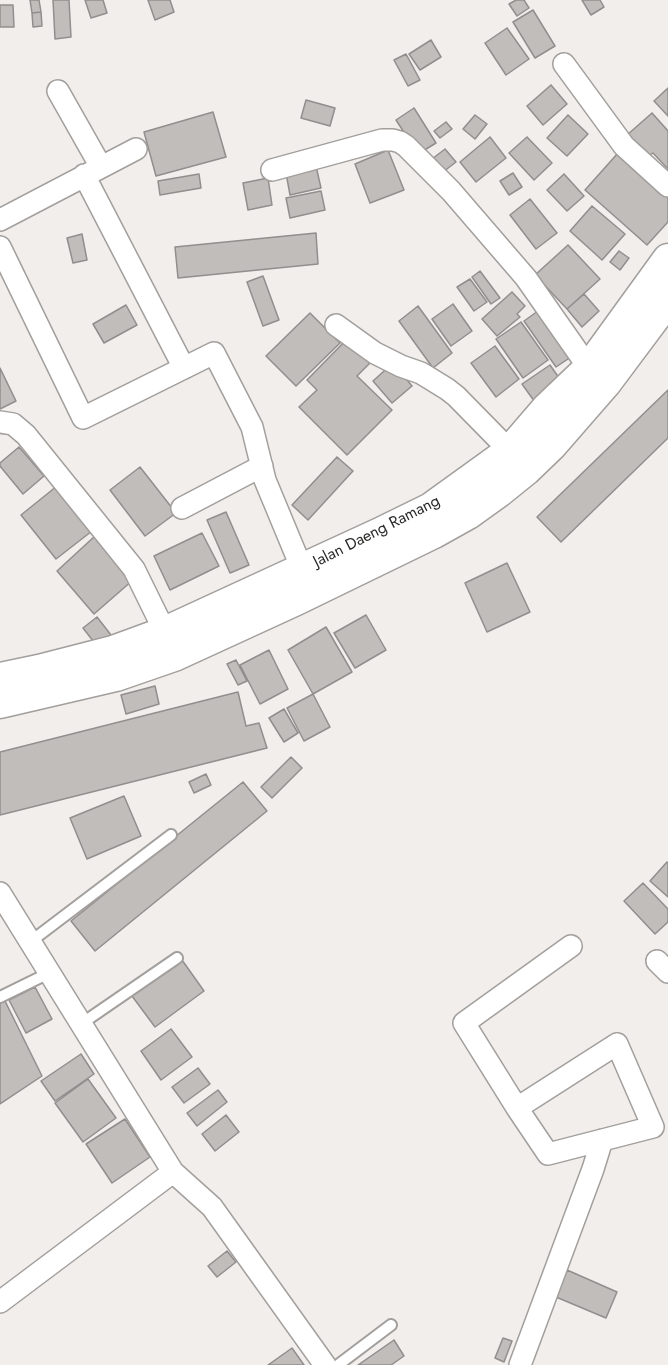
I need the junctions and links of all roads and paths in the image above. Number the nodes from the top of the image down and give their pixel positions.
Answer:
1 (564, 64) dead end
2 (58, 91) dead end
3 (136, 149) dead end
4 (272, 170) dead end
5 (93, 171) junction
6 (668, 186) edge
7 (0, 220) edge
8 (0, 247) edge
9 (668, 259) edge
10 (668, 300) edge
11 (336, 325) dead end
12 (184, 368) junction
13 (597, 375) junction
14 (0, 422) edge
15 (518, 461) junction
16 (262, 466) junction
17 (182, 508) dead end
18 (302, 569) junction
19 (169, 644) junction
20 (0, 678) edge
21 (0, 703) edge
22 (171, 835) dead end
23 (0, 893) edge
24 (30, 942) junction
25 (571, 946) dead end
26 (177, 958) dead end
27 (49, 973) junction
28 (0, 997) edge
29 (81, 1024) junction
30 (517, 1108) junction
31 (602, 1140) junction
32 (173, 1172) junction
33 (0, 1302) edge
34 (391, 1325) dead end
35 (325, 1365) edge
36 (338, 1365) edge
37 (520, 1365) edge

1 - 6 street
2 - 5 street
3 - 5 street
4 - 13 street
5 - 7 street
5 - 12 street
8 - 12 street
9 - 13 main road, Jalan Daeng Ramang
10 - 13 main road, Jalan Daeng Ramang
11 - 15 street
12 - 16 street
13 - 15 main road, Jalan Daeng Ramang
14 - 19 street
15 - 18 main road, Jalan Daeng Ramang
15 - 19 main road, Jalan Daeng Ramang
16 - 17 street
16 - 18 street
18 - 19 main road, Jalan Daeng Ramang
19 - 20 main road, Jalan Daeng Ramang
19 - 21 main road, Jalan Daeng Ramang
22 - 24 lane
23 - 24 street
24 - 27 street
25 - 30 street
26 - 29 lane
27 - 28 lane
27 - 29 street
29 - 32 street
30 - 31 street
30 - 31 street
31 - 37 street
32 - 33 street
32 - 35 street
34 - 36 lane

